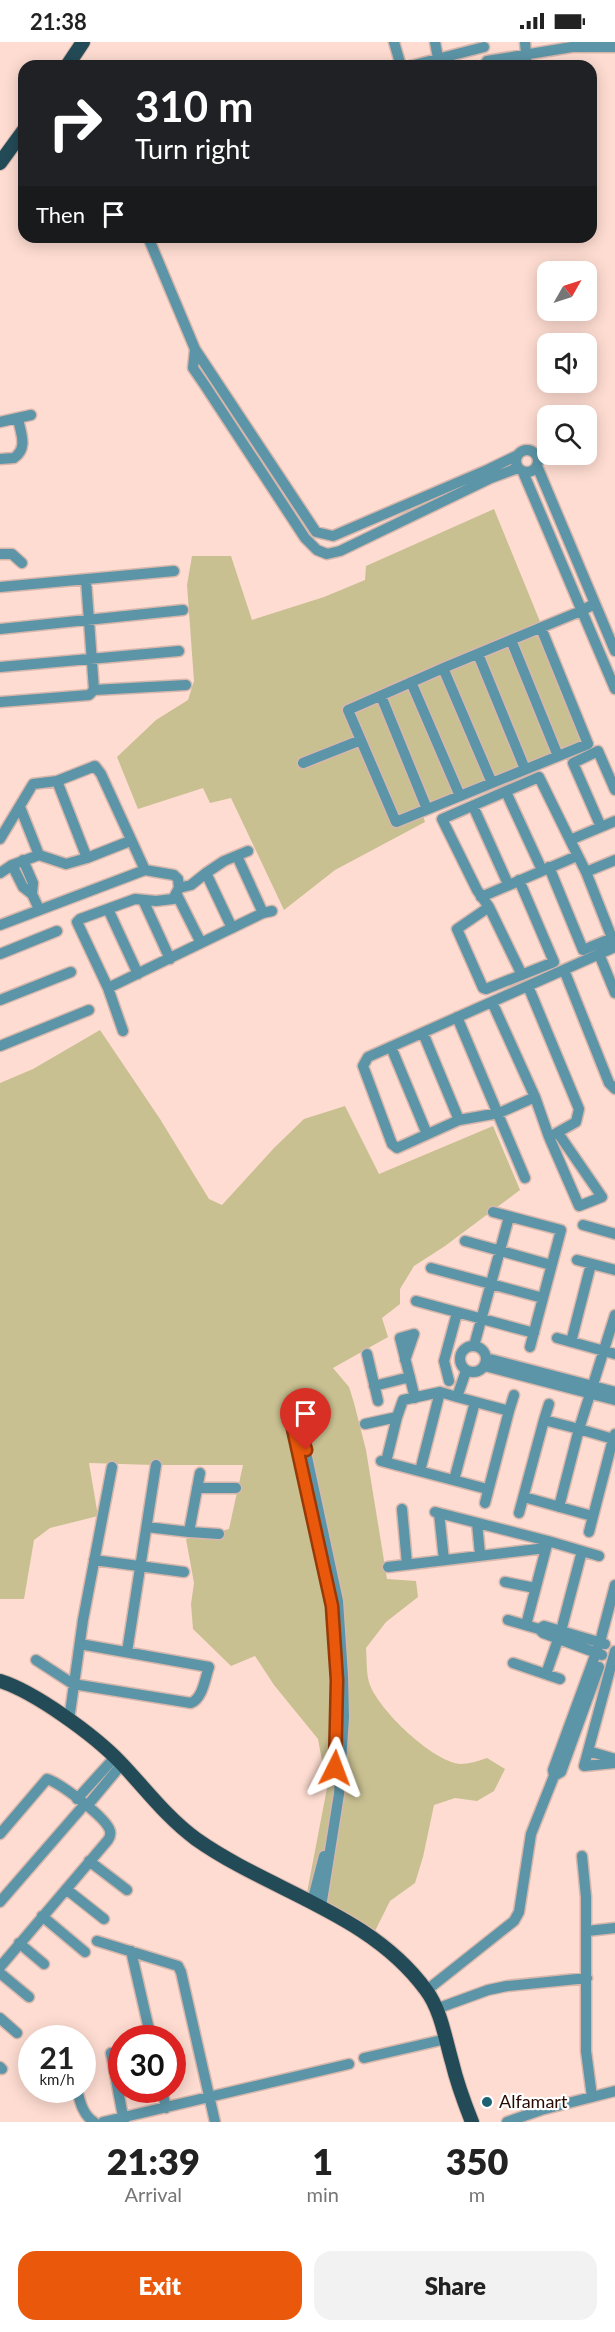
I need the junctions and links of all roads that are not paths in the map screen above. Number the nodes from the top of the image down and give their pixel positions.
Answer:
1 (83, 42) edge
2 (394, 42) edge
3 (435, 42) edge
4 (483, 44) edge
5 (603, 44) edge
6 (571, 45) edge
7 (615, 47) edge
8 (526, 48) edge
9 (438, 58) junction
10 (72, 60) edge
11 (399, 60) edge
12 (431, 60) edge
13 (485, 60) edge
14 (496, 60) edge
15 (18, 139) edge
16 (0, 162) edge
17 (151, 243) edge
18 (195, 349) junction
19 (31, 415) dead end
20 (18, 420) junction
21 (0, 422) edge
22 (518, 455) junction
23 (0, 459) edge
24 (537, 466) junction
25 (521, 470) junction
26 (0, 554) edge
27 (22, 563) dead end
28 (174, 571) dead end
29 (86, 580) junction
30 (0, 587) edge
31 (594, 603) junction
32 (183, 610) dead end
33 (581, 611) junction
34 (88, 621) junction
35 (541, 628) junction
36 (0, 629) edge
37 (511, 640) junction
38 (614, 645) edge
39 (179, 651) dead end
40 (478, 654) junction
41 (601, 656) junction
42 (92, 660) junction
43 (0, 668) edge
44 (443, 668) junction
45 (411, 682) junction
46 (186, 685) dead end
47 (615, 689) edge
48 (94, 690) junction
49 (381, 696) junction
50 (0, 702) edge
51 (361, 740) junction
52 (558, 756) junction
53 (303, 762) dead end
54 (525, 769) junction
55 (57, 781) junction
56 (492, 783) junction
57 (615, 790) edge
58 (506, 792) junction
59 (460, 796) junction
60 (473, 806) junction
61 (20, 807) junction
62 (427, 809) junction
63 (615, 821) edge
64 (601, 827) junction
65 (0, 839) edge
66 (570, 840) junction
67 (130, 841) junction
68 (248, 852) dead end
69 (39, 855) junction
70 (237, 856) junction
71 (577, 856) junction
72 (87, 858) junction
73 (615, 860) edge
74 (17, 862) junction
75 (545, 868) junction
76 (145, 870) junction
77 (586, 872) junction
78 (0, 873) edge
79 (206, 873) junction
80 (514, 882) junction
81 (178, 892) junction
82 (481, 897) junction
83 (143, 900) junction
84 (489, 907) junction
85 (39, 909) junction
86 (108, 909) junction
87 (0, 925) edge
88 (232, 927) junction
89 (57, 931) dead end
90 (201, 943) junction
91 (615, 947) edge
92 (0, 954) edge
93 (599, 954) junction
94 (170, 959) junction
95 (564, 970) junction
96 (70, 972) dead end
97 (138, 974) junction
98 (522, 975) junction
99 (528, 986) junction
100 (108, 988) junction
101 (615, 993) edge
102 (0, 999) edge
103 (492, 1002) junction
104 (89, 1010) dead end
105 (457, 1017) junction
106 (123, 1031) dead end
107 (423, 1033) junction
108 (0, 1046) edge
109 (391, 1047) junction
110 (615, 1089) edge
111 (535, 1097) junction
112 (499, 1113) junction
113 (459, 1120) junction
114 (427, 1134) junction
115 (553, 1135) junction
116 (525, 1178) dead end
117 (493, 1212) dead end
118 (510, 1217) junction
119 (583, 1225) dead end
120 (615, 1234) edge
121 (465, 1241) dead end
122 (500, 1251) junction
123 (576, 1260) dead end
124 (591, 1264) junction
125 (551, 1265) junction
126 (431, 1268) dead end
127 (615, 1270) edge
128 (491, 1284) junction
129 (543, 1298) junction
130 (416, 1301) dead end
131 (457, 1312) junction
132 (615, 1316) edge
133 (482, 1319) junction
134 (534, 1333) junction
135 (556, 1338) dead end
136 (571, 1342) junction
137 (474, 1346) junction
138 (530, 1347) dead end
139 (610, 1353) edge
140 (366, 1354) dead end
141 (405, 1360) dead end
142 (485, 1362) junction
143 (466, 1371) junction
144 (410, 1377) junction
145 (449, 1381) dead end
146 (374, 1386) junction
147 (592, 1390) junction
148 (440, 1392) junction
149 (615, 1392) edge
150 (514, 1395) dead end
151 (457, 1397) junction
152 (415, 1398) junction
153 (615, 1400) edge
154 (378, 1401) dead end
155 (476, 1402) junction
156 (549, 1404) dead end
157 (509, 1411) junction
158 (544, 1420) junction
159 (396, 1422) junction
160 (365, 1424) dead end
161 (579, 1429) junction
162 (614, 1436) edge
163 (156, 1465) dead end
164 (112, 1467) dead end
165 (420, 1471) junction
166 (200, 1473) dead end
167 (454, 1480) junction
168 (197, 1488) junction
169 (236, 1488) dead end
170 (488, 1489) junction
171 (524, 1497) junction
172 (485, 1503) dead end
173 (559, 1507) junction
174 (402, 1509) dead end
175 (519, 1514) dead end
176 (592, 1516) junction
177 (477, 1523) junction
178 (147, 1527) junction
179 (189, 1532) junction
180 (589, 1532) dead end
181 (516, 1533) junction
182 (219, 1534) dead end
183 (547, 1545) junction
184 (516, 1550) junction
185 (582, 1551) junction
186 (480, 1554) junction
187 (599, 1556) dead end
188 (94, 1560) junction
189 (444, 1560) junction
190 (407, 1563) junction
191 (140, 1566) junction
192 (388, 1567) dead end
193 (184, 1572) dead end
194 (505, 1582) dead end
195 (615, 1585) edge
196 (535, 1588) junction
197 (615, 1612) edge
198 (508, 1620) dead end
199 (526, 1625) junction
200 (560, 1635) junction
201 (80, 1644) junction
202 (127, 1652) junction
203 (606, 1659) edge
204 (36, 1660) dead end
205 (513, 1663) dead end
206 (546, 1674) junction
207 (560, 1679) dead end
208 (0, 1682) edge
209 (73, 1684) junction
210 (69, 1720) junction
211 (588, 1751) junction
212 (118, 1761) junction
213 (615, 1761) edge
214 (554, 1776) junction
215 (83, 1803) junction
216 (0, 1833) edge
217 (582, 1856) dead end
218 (89, 1861) junction
219 (66, 1888) junction
220 (127, 1890) dead end
221 (0, 1902) edge
222 (316, 1905) junction
223 (42, 1916) junction
224 (104, 1919) dead end
225 (615, 1928) edge
226 (587, 1931) junction
227 (97, 1941) dead end
228 (19, 1943) junction
229 (131, 1951) junction
230 (85, 1952) dead end
231 (44, 1965) dead end
232 (0, 1967) edge
233 (0, 1973) edge
234 (587, 1978) junction
235 (426, 1990) junction
236 (29, 1997) dead end
237 (436, 2008) junction
238 (0, 2018) edge
239 (148, 2025) edge
240 (17, 2033) dead end
241 (446, 2039) junction
242 (364, 2058) dead end
243 (349, 2064) dead end
244 (615, 2091) edge
245 (592, 2097) junction
246 (210, 2098) junction
247 (82, 2103) edge
248 (122, 2103) edge
249 (165, 2103) edge
250 (166, 2108) junction
251 (124, 2120) edge
252 (94, 2122) edge
253 (103, 2122) edge
254 (215, 2122) edge
255 (472, 2122) edge
256 (507, 2122) edge

1 - 10 main road
2 - 11 street
3 - 9 street
4 - 9 street
4 - 13 street
5 - 6 street
5 - 7 street
6 - 8 street
8 - 14 street
9 - 12 street
15 - 16 main road
17 - 18 street
18 - 22 street
18 - 25 street
19 - 20 street
20 - 21 street
20 - 23 street
22 - 24 street
22 - 25 street
24 - 25 street
24 - 31 street
25 - 33 street
26 - 27 street
28 - 29 street
29 - 30 street
29 - 34 street
31 - 33 street
31 - 38 street
32 - 34 street
33 - 35 street
33 - 41 street
34 - 36 street
34 - 42 street
35 - 37 street
35 - 52 street
37 - 40 street
37 - 52 street
38 - 41 street
39 - 42 street
40 - 44 street
40 - 54 street
41 - 47 street
42 - 43 street
42 - 48 street
44 - 45 street
44 - 56 street
45 - 49 street
45 - 59 street
46 - 48 street
48 - 50 street
49 - 51 street
49 - 62 street
51 - 53 street
51 - 62 street
52 - 54 street
54 - 56 street
55 - 61 street
55 - 67 street
55 - 72 street
56 - 59 street
57 - 64 street
58 - 60 street
58 - 66 street
58 - 75 street
59 - 62 street
60 - 80 street
60 - 82 street
61 - 65 street
61 - 69 street
63 - 64 street
64 - 66 street
66 - 71 street
67 - 72 street
67 - 76 street
68 - 70 street
69 - 72 street
69 - 74 street
70 - 79 street
70 - 88 street
71 - 75 street
71 - 77 street
73 - 77 street
74 - 78 street
74 - 85 street
75 - 77 street
75 - 80 street
76 - 81 street
76 - 85 street
79 - 81 street
79 - 88 street
80 - 82 street
80 - 98 street
81 - 83 street
81 - 90 street
82 - 84 street
83 - 86 street
83 - 94 street
84 - 98 street
84 - 98 street
85 - 87 street
86 - 97 street
86 - 100 street
88 - 90 street
89 - 92 street
90 - 94 street
91 - 93 street
93 - 95 street
93 - 101 street
94 - 97 street
95 - 99 street
95 - 110 street
96 - 102 street
97 - 100 street
99 - 103 street
99 - 115 street
100 - 106 street
103 - 105 street
103 - 111 street
104 - 108 street
105 - 107 street
105 - 112 street
107 - 109 street
107 - 113 street
109 - 114 street
109 - 114 street
111 - 112 street
111 - 115 street
112 - 113 street
112 - 116 street
113 - 114 street
115 - 115 street
117 - 118 street
118 - 122 street
118 - 125 street
119 - 120 street
121 - 122 street
122 - 125 street
122 - 128 street
123 - 124 street
124 - 127 street
124 - 136 street
125 - 129 street
126 - 128 street
128 - 129 street
128 - 133 street
129 - 134 street
130 - 131 street
131 - 133 street
131 - 145 street
132 - 139 street
133 - 134 street
133 - 137 street
134 - 138 street
135 - 136 street
136 - 139 street
137 - 142 street
137 - 143 street
139 - 147 street
140 - 146 street
141 - 144 street
142 - 143 street
142 - 147 street
143 - 151 street
144 - 146 street
144 - 152 street
146 - 154 street
147 - 149 street
147 - 153 street
147 - 161 street
148 - 151 street
148 - 152 street
148 - 165 street
150 - 157 street
151 - 155 street
152 - 159 street
155 - 157 street
155 - 167 street
156 - 158 street
157 - 170 street
158 - 161 street
158 - 171 street
159 - 160 street
159 - 165 street
161 - 162 street
161 - 173 street
162 - 176 street
163 - 178 street
164 - 188 street
165 - 167 street
166 - 168 street
167 - 170 street
168 - 169 street
168 - 179 street
170 - 172 street
171 - 173 street
171 - 175 street
173 - 176 street
174 - 190 street
176 - 180 street
177 - 181 street
177 - 186 street
177 - 189 street
178 - 179 street
178 - 191 street
179 - 182 street
181 - 183 street
181 - 184 street
183 - 184 street
183 - 185 street
183 - 196 street
184 - 186 street
185 - 187 street
185 - 200 street
186 - 189 street
188 - 191 street
188 - 201 street
189 - 190 street
190 - 192 street
191 - 193 street
191 - 202 street
194 - 196 street
195 - 203 street
196 - 199 street
197 - 203 street
198 - 199 street
199 - 200 street
200 - 203 street
200 - 206 street
201 - 202 street
201 - 209 street
202 - 209 street
203 - 211 street
203 - 214 street
203 - 214 street
204 - 209 street
205 - 206 street
206 - 207 street
208 - 210 main road
209 - 210 street
210 - 212 main road
211 - 213 street
211 - 213 street
212 - 215 street
212 - 222 main road
214 - 235 street
215 - 216 street
215 - 218 street
215 - 221 street
217 - 226 street
218 - 219 street
218 - 220 street
219 - 223 street
219 - 224 street
222 - 222 street
222 - 235 main road
223 - 228 street
223 - 230 street
225 - 226 street
226 - 234 street
227 - 229 street
228 - 231 street
228 - 232 street
229 - 239 street
229 - 246 street
233 - 236 street
234 - 237 street
234 - 245 street
235 - 237 main road
237 - 241 main road
238 - 240 street
241 - 242 street
241 - 255 main road
243 - 246 street
244 - 245 street
245 - 256 street
246 - 250 street
246 - 254 street
247 - 252 street
248 - 251 street
249 - 250 street
250 - 251 street
251 - 253 street

